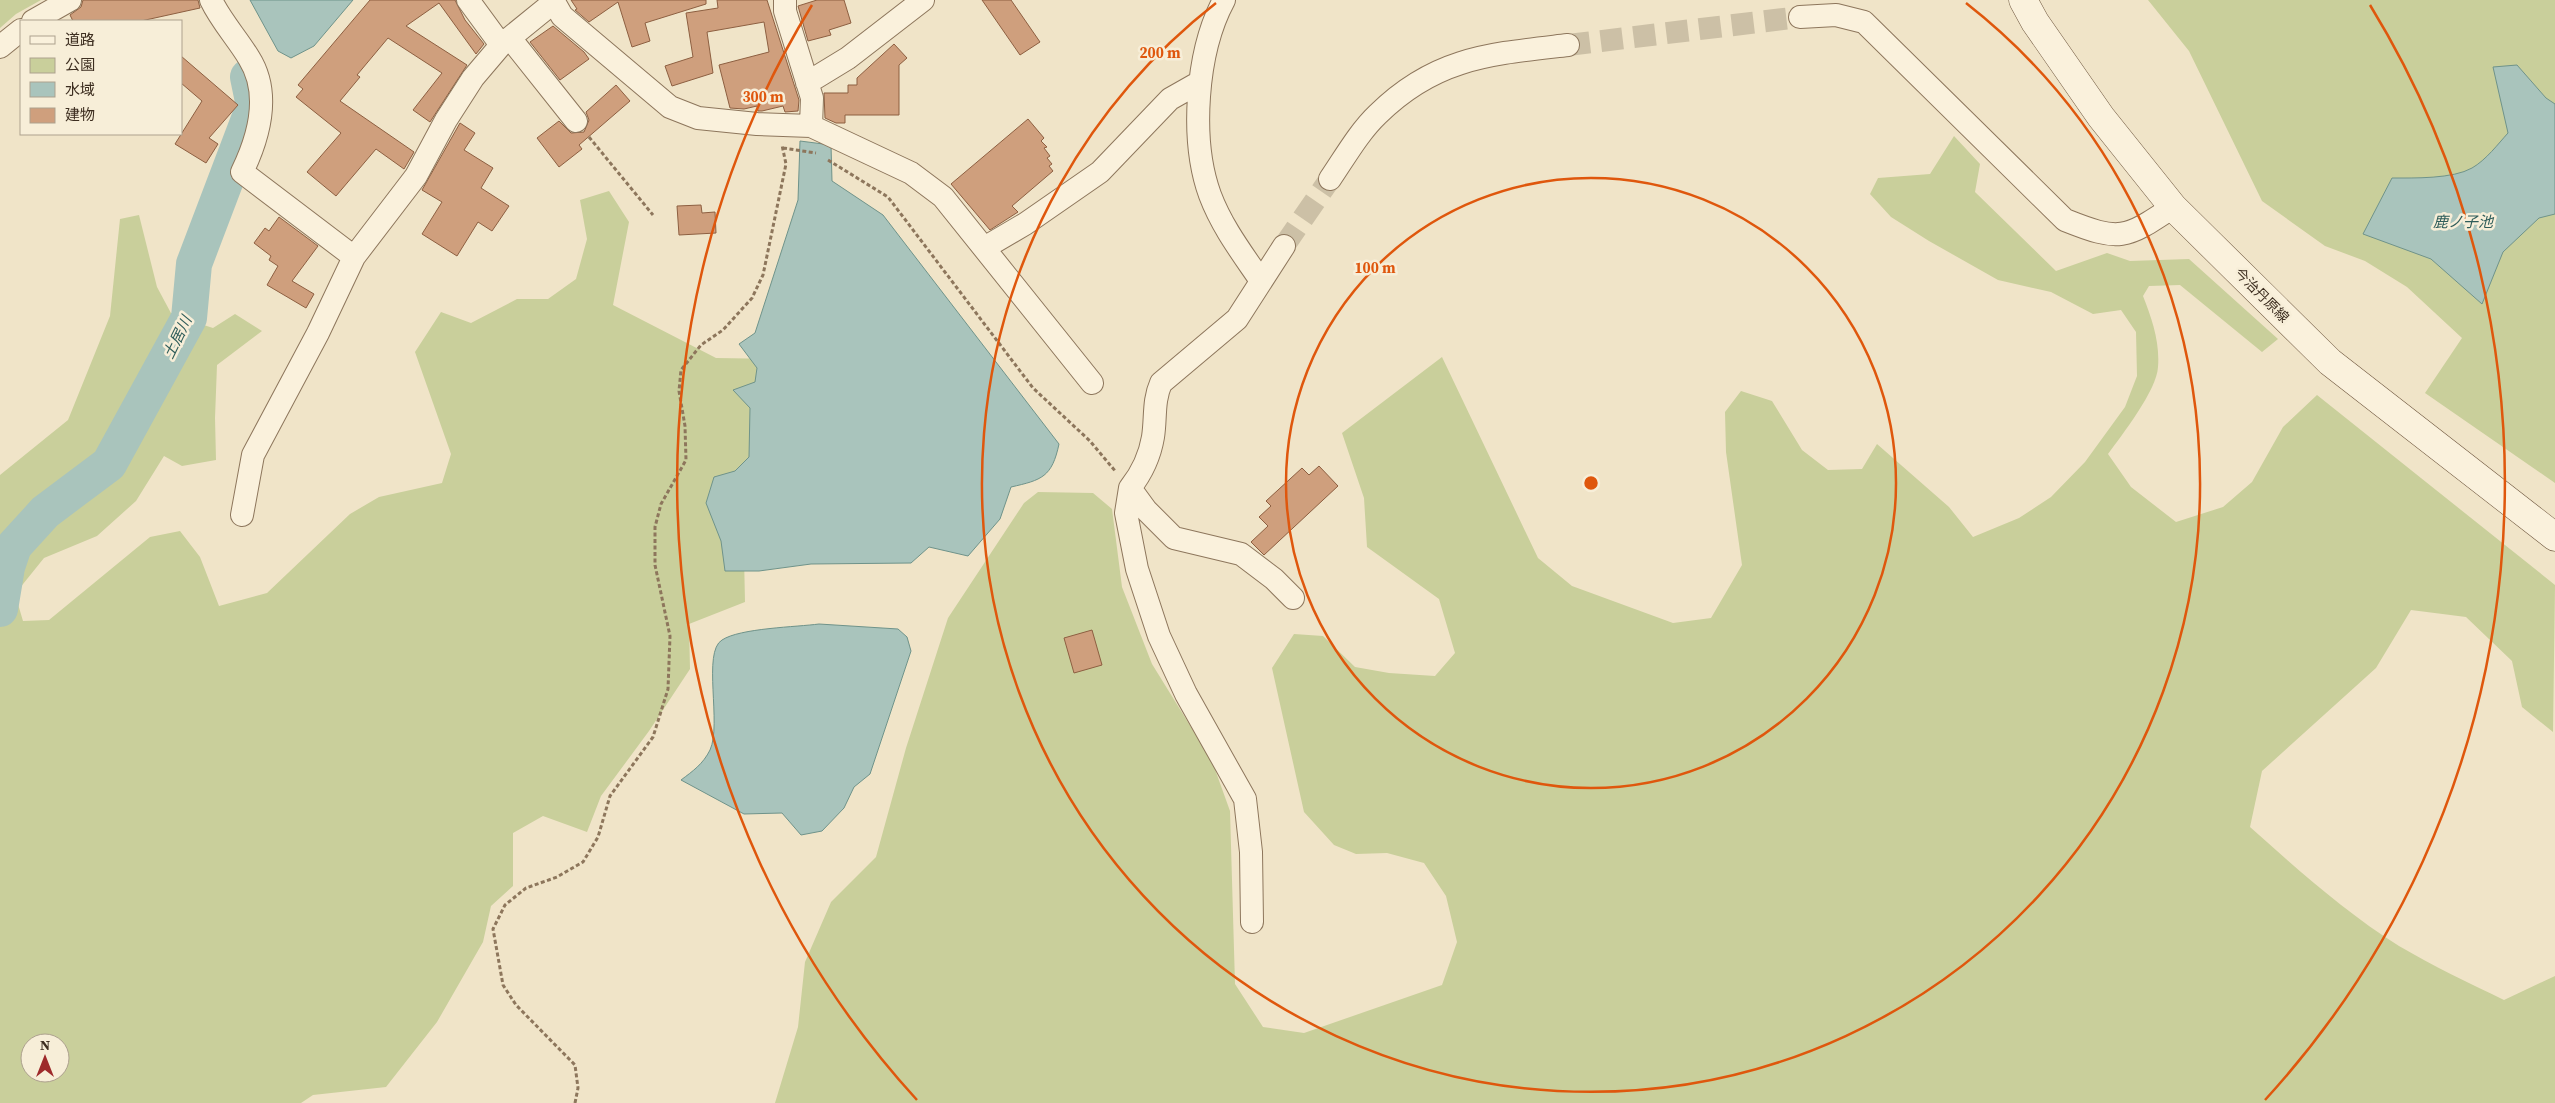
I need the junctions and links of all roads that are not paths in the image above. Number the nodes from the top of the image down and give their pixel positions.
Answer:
1 (70, 0) edge
2 (211, 0) edge
3 (468, 0) edge
4 (785, 0) edge
5 (923, 0) edge
6 (1224, 0) edge
7 (2023, 0) edge
8 (553, 1) edge
9 (1800, 17) tunnel mouth
10 (35, 20) edge
11 (20, 31) edge
12 (506, 42) junction
13 (1568, 45) tunnel mouth
14 (0, 47) edge
15 (807, 82) junction
16 (1200, 82) junction
17 (576, 121) road end
18 (811, 126) junction
19 (1330, 179) tunnel mouth
20 (2173, 207) junction
21 (1284, 246) tunnel mouth
22 (984, 248) junction
23 (354, 257) junction
24 (1261, 280) junction
25 (1092, 383) dead end
26 (1130, 488) junction
27 (242, 515) dead end
28 (2555, 538) edge
29 (1293, 598) dead end
30 (1252, 922) dead end

1 - 10 street
2 - 23 street
3 - 12 street
4 - 15 street
5 - 15 street
6 - 16 street
7 - 20 main road, 今治丹原線
8 - 12 street
8 - 18 street
9 - 20 street
11 - 14 street
12 - 17 street
12 - 23 street
13 - 19 street
15 - 18 street
16 - 22 street
16 - 24 street
18 - 22 street
20 - 28 main road, 今治丹原線
21 - 24 street
22 - 25 street
23 - 27 street
24 - 26 street
26 - 29 street
26 - 30 street

